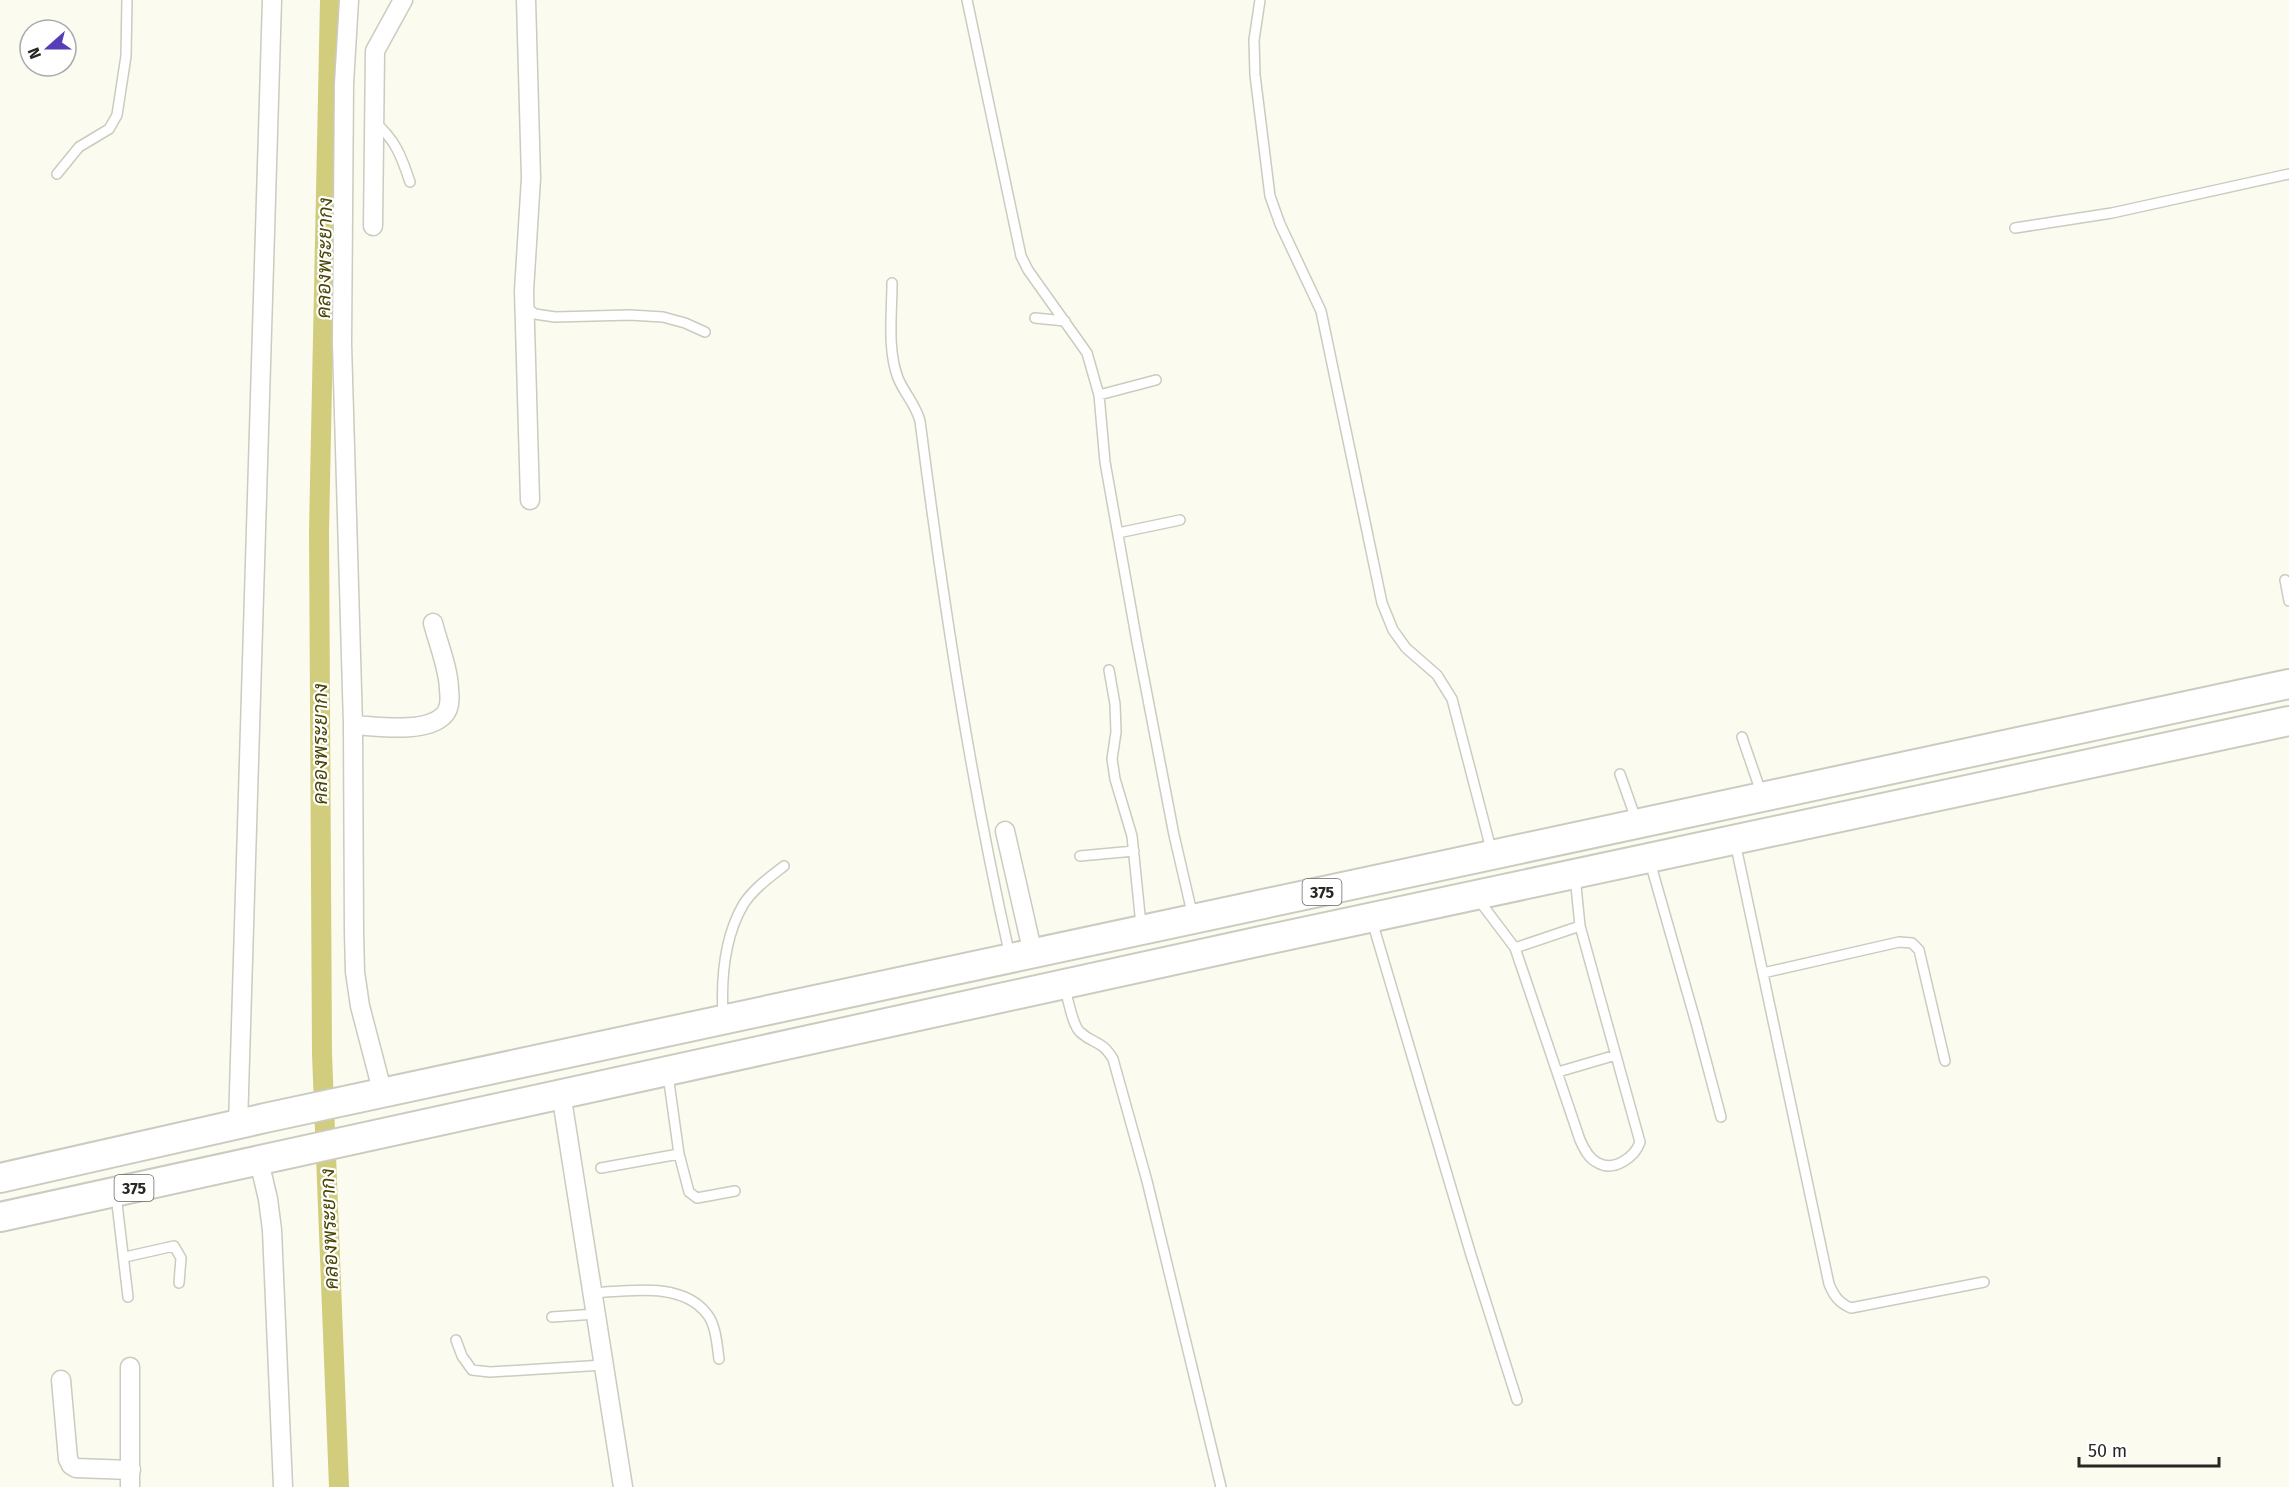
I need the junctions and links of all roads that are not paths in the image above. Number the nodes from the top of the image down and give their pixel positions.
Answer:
1 (128, 0) edge
2 (272, 0) edge
3 (349, 0) edge
4 (404, 0) edge
5 (526, 0) edge
6 (967, 0) edge
7 (1260, 0) edge
8 (374, 122) junction
9 (57, 174) dead end
10 (2289, 174) edge
11 (410, 182) dead end
12 (373, 226) dead end
13 (2015, 228) dead end
14 (892, 283) dead end
15 (525, 307) junction
16 (1035, 318) dead end
17 (1065, 321) junction
18 (705, 332) dead end
19 (1156, 380) dead end
20 (1099, 395) junction
21 (530, 500) dead end
22 (1180, 520) dead end
23 (1118, 533) junction
24 (2285, 580) dead end
25 (2289, 601) edge
26 (433, 623) dead end
27 (1108, 670) dead end
28 (2289, 684) edge
29 (2289, 721) edge
30 (353, 725) junction
31 (1742, 737) dead end
32 (1620, 774) dead end
33 (1763, 798) junction
34 (1637, 824) junction
35 (1005, 831) dead end
36 (1734, 840) junction
37 (1134, 850) junction
38 (1493, 855) junction
39 (1080, 856) dead end
40 (1648, 858) junction
41 (784, 866) dead end
42 (1574, 873) junction
43 (1476, 896) junction
44 (1252, 907) junction
45 (1371, 919) junction
46 (1193, 920) junction
47 (1580, 926) junction
48 (1142, 931) junction
49 (1261, 941) junction
50 (1515, 948) junction
51 (1022, 956) junction
52 (1763, 973) junction
53 (1064, 984) junction
54 (723, 1021) junction
55 (1616, 1055) junction
56 (1945, 1061) dead end
57 (668, 1070) junction
58 (1558, 1072) junction
59 (561, 1093) junction
60 (382, 1094) junction
61 (1721, 1117) dead end
62 (252, 1122) junction
63 (679, 1154) junction
64 (264, 1160) junction
65 (601, 1168) dead end
66 (0, 1178) edge
67 (735, 1191) dead end
68 (116, 1192) junction
69 (0, 1217) edge
70 (125, 1257) junction
71 (1984, 1281) dead end
72 (179, 1283) dead end
73 (592, 1293) junction
74 (129, 1297) dead end
75 (596, 1314) junction
76 (552, 1317) dead end
77 (456, 1340) dead end
78 (719, 1359) dead end
79 (604, 1365) junction
80 (130, 1367) dead end
81 (61, 1380) dead end
82 (1516, 1400) dead end
83 (130, 1478) edge
84 (283, 1487) edge
85 (623, 1487) edge
86 (1221, 1487) edge

1 - 9 lane
2 - 62 street
3 - 30 street
4 - 8 street
5 - 15 street
6 - 17 lane
7 - 38 lane
8 - 11 lane
8 - 12 street
10 - 13 lane
14 - 51 lane
15 - 18 lane
15 - 21 street
16 - 17 lane
17 - 20 lane
19 - 20 lane
20 - 23 lane
22 - 23 lane
23 - 46 lane
24 - 25 lane
26 - 30 street
27 - 37 lane
28 - 33 main road, 375
29 - 36 main road, 375
30 - 60 street
31 - 33 lane
32 - 34 lane
33 - 34 main road, 375
34 - 38 main road, 375
35 - 51 street
36 - 40 main road, 375
36 - 52 lane
37 - 39 lane
37 - 48 lane
38 - 44 main road, 375
40 - 42 main road, 375
40 - 61 lane
41 - 54 lane
42 - 43 main road, 375
42 - 47 lane
43 - 45 main road, 375
43 - 50 lane
44 - 46 main road, 375
44 - 49 main road
45 - 49 main road, 375
45 - 82 lane
46 - 48 main road, 375
47 - 50 lane
47 - 55 lane
48 - 51 main road, 375
49 - 53 main road, 375
50 - 58 lane
51 - 54 main road, 375
52 - 56 lane
52 - 71 lane
53 - 57 main road, 375
53 - 86 lane
54 - 60 main road, 375
55 - 58 lane
55 - 58 lane
57 - 59 main road, 375
57 - 63 lane
59 - 64 main road, 375
59 - 73 street
60 - 62 main road, 375
62 - 66 main road, 375
63 - 65 lane
63 - 67 lane
64 - 68 main road, 375
64 - 84 street
68 - 69 main road, 375
68 - 70 lane
70 - 72 lane
70 - 74 lane
73 - 75 street
73 - 78 lane
75 - 76 lane
75 - 79 street
77 - 79 lane
79 - 85 street
80 - 83 street
81 - 83 street

